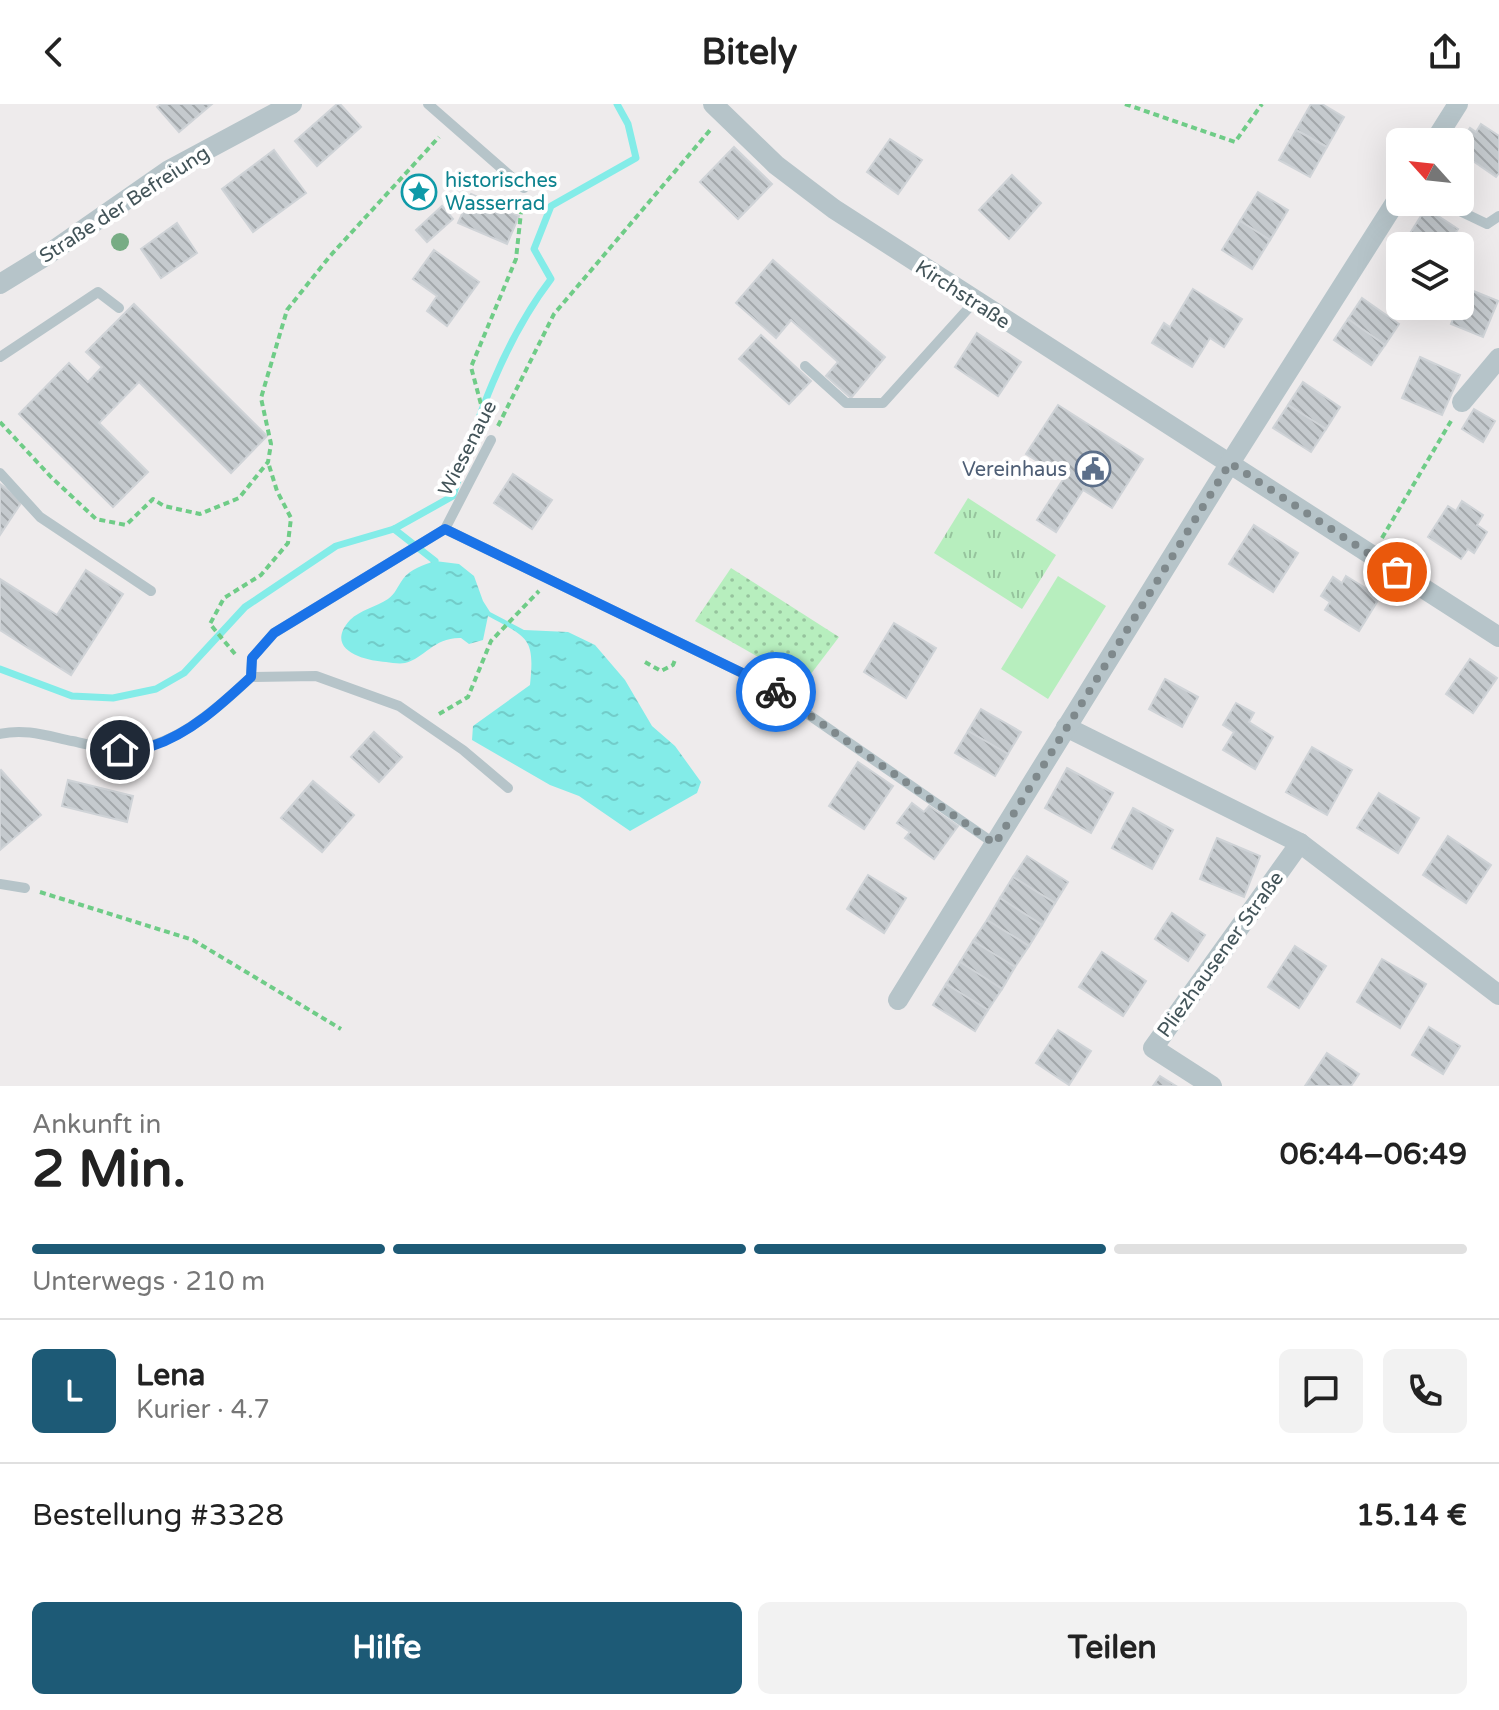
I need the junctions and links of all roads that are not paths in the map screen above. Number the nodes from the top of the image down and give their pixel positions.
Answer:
1 (292, 104) edge
2 (428, 104) edge
3 (1458, 104) edge
4 (718, 110) edge
5 (1443, 128) edge
6 (524, 188) road end
7 (1387, 216) edge
8 (1470, 216) edge
9 (1499, 216) edge
10 (0, 284) edge
11 (975, 301) junction
12 (119, 308) dead end
13 (0, 357) edge
14 (1499, 358) edge
15 (805, 366) dead end
16 (1462, 402) road end
17 (489, 436) road end
18 (1230, 463) junction
19 (0, 473) edge
20 (445, 529) junction
21 (151, 591) dead end
22 (1499, 637) edge
23 (251, 677) junction
24 (1066, 727) junction
25 (0, 734) edge
26 (508, 788) dead end
27 (1300, 843) junction
28 (995, 844) junction
29 (0, 884) edge
30 (25, 888) road end
31 (1499, 995) edge
32 (898, 1000) dead end
33 (1212, 1086) edge

1 - 10 street, Straße der Befreiung
2 - 6 lane
3 - 5 street
4 - 11 street, Kirchstraße
7 - 18 street
8 - 9 lane
11 - 15 lane
11 - 18 street, Kirchstraße
12 - 13 lane
14 - 16 street
17 - 20 lane, Wiesenaue
18 - 22 street, Kirchstraße
18 - 24 street
19 - 21 lane
20 - 23 lane, Wiesenaue
20 - 28 lane
23 - 25 lane, Wiesenaue
23 - 26 lane
24 - 27 street
24 - 28 street
27 - 31 street
27 - 33 street, Pliezhausener Straße
28 - 32 street
29 - 30 lane

